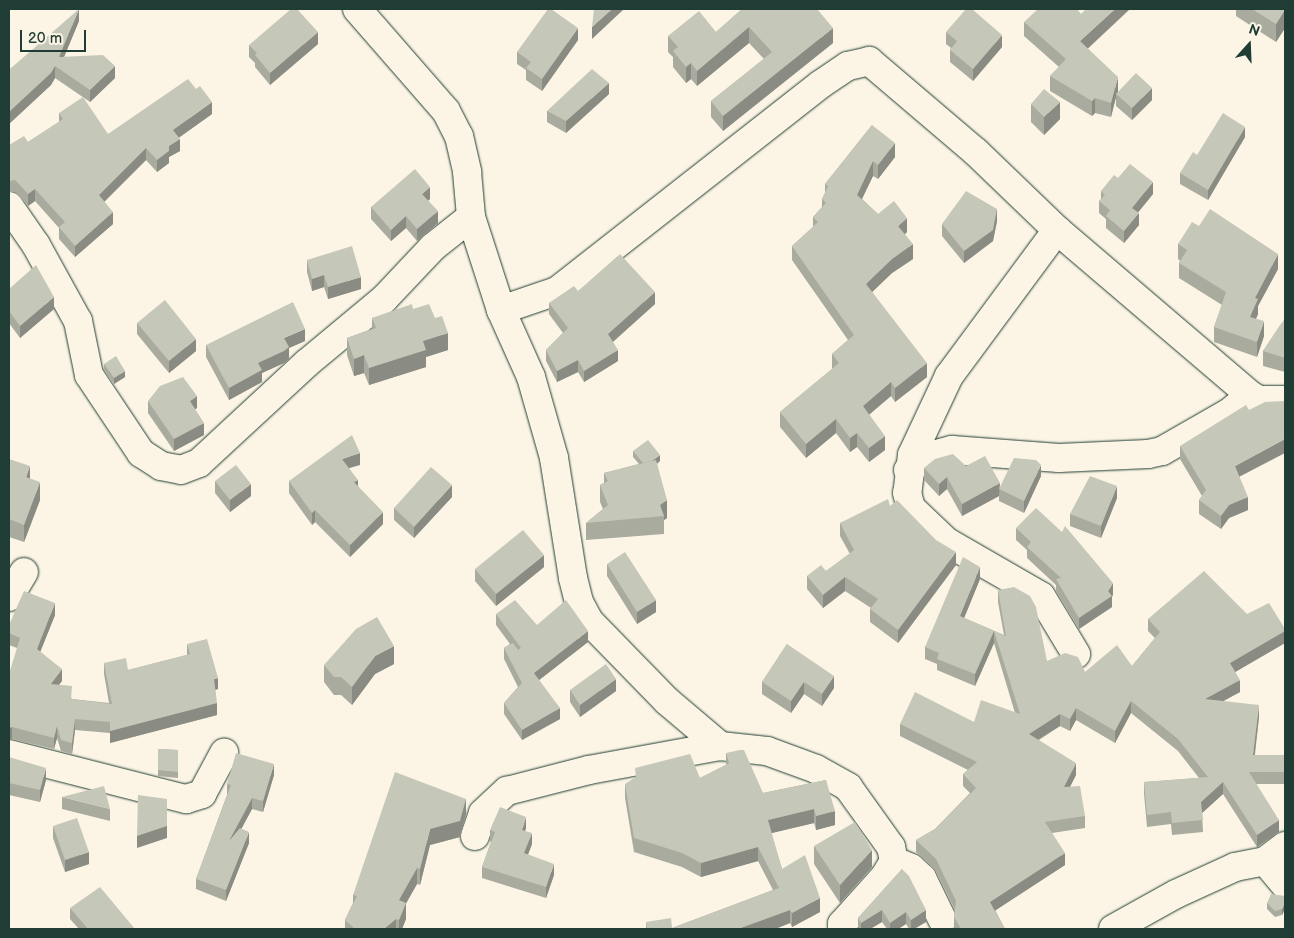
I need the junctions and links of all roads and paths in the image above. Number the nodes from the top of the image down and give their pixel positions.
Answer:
1 (358, 9) edge
2 (9, 206) edge
3 (471, 217) junction
4 (1057, 230) junction
5 (500, 310) junction
6 (1250, 395) junction
7 (1285, 400) edge
8 (908, 470) junction
9 (24, 572) dead end
10 (9, 597) edge
11 (1076, 654) edge
12 (720, 746) junction
13 (224, 753) dead end
14 (9, 754) edge
15 (474, 836) dead end
16 (1275, 853) edge
17 (894, 861) junction
18 (1285, 885) edge
19 (942, 919) dead end
20 (842, 929) edge
21 (1113, 929) edge

1 - 3 street
2 - 3 street
3 - 5 street
4 - 5 street
4 - 6 street
4 - 8 street
5 - 12 street
6 - 7 street
6 - 8 street
8 - 11 street
9 - 10 street
12 - 15 street
12 - 17 street
13 - 14 street
16 - 18 street
16 - 21 street
17 - 19 street
17 - 20 street

